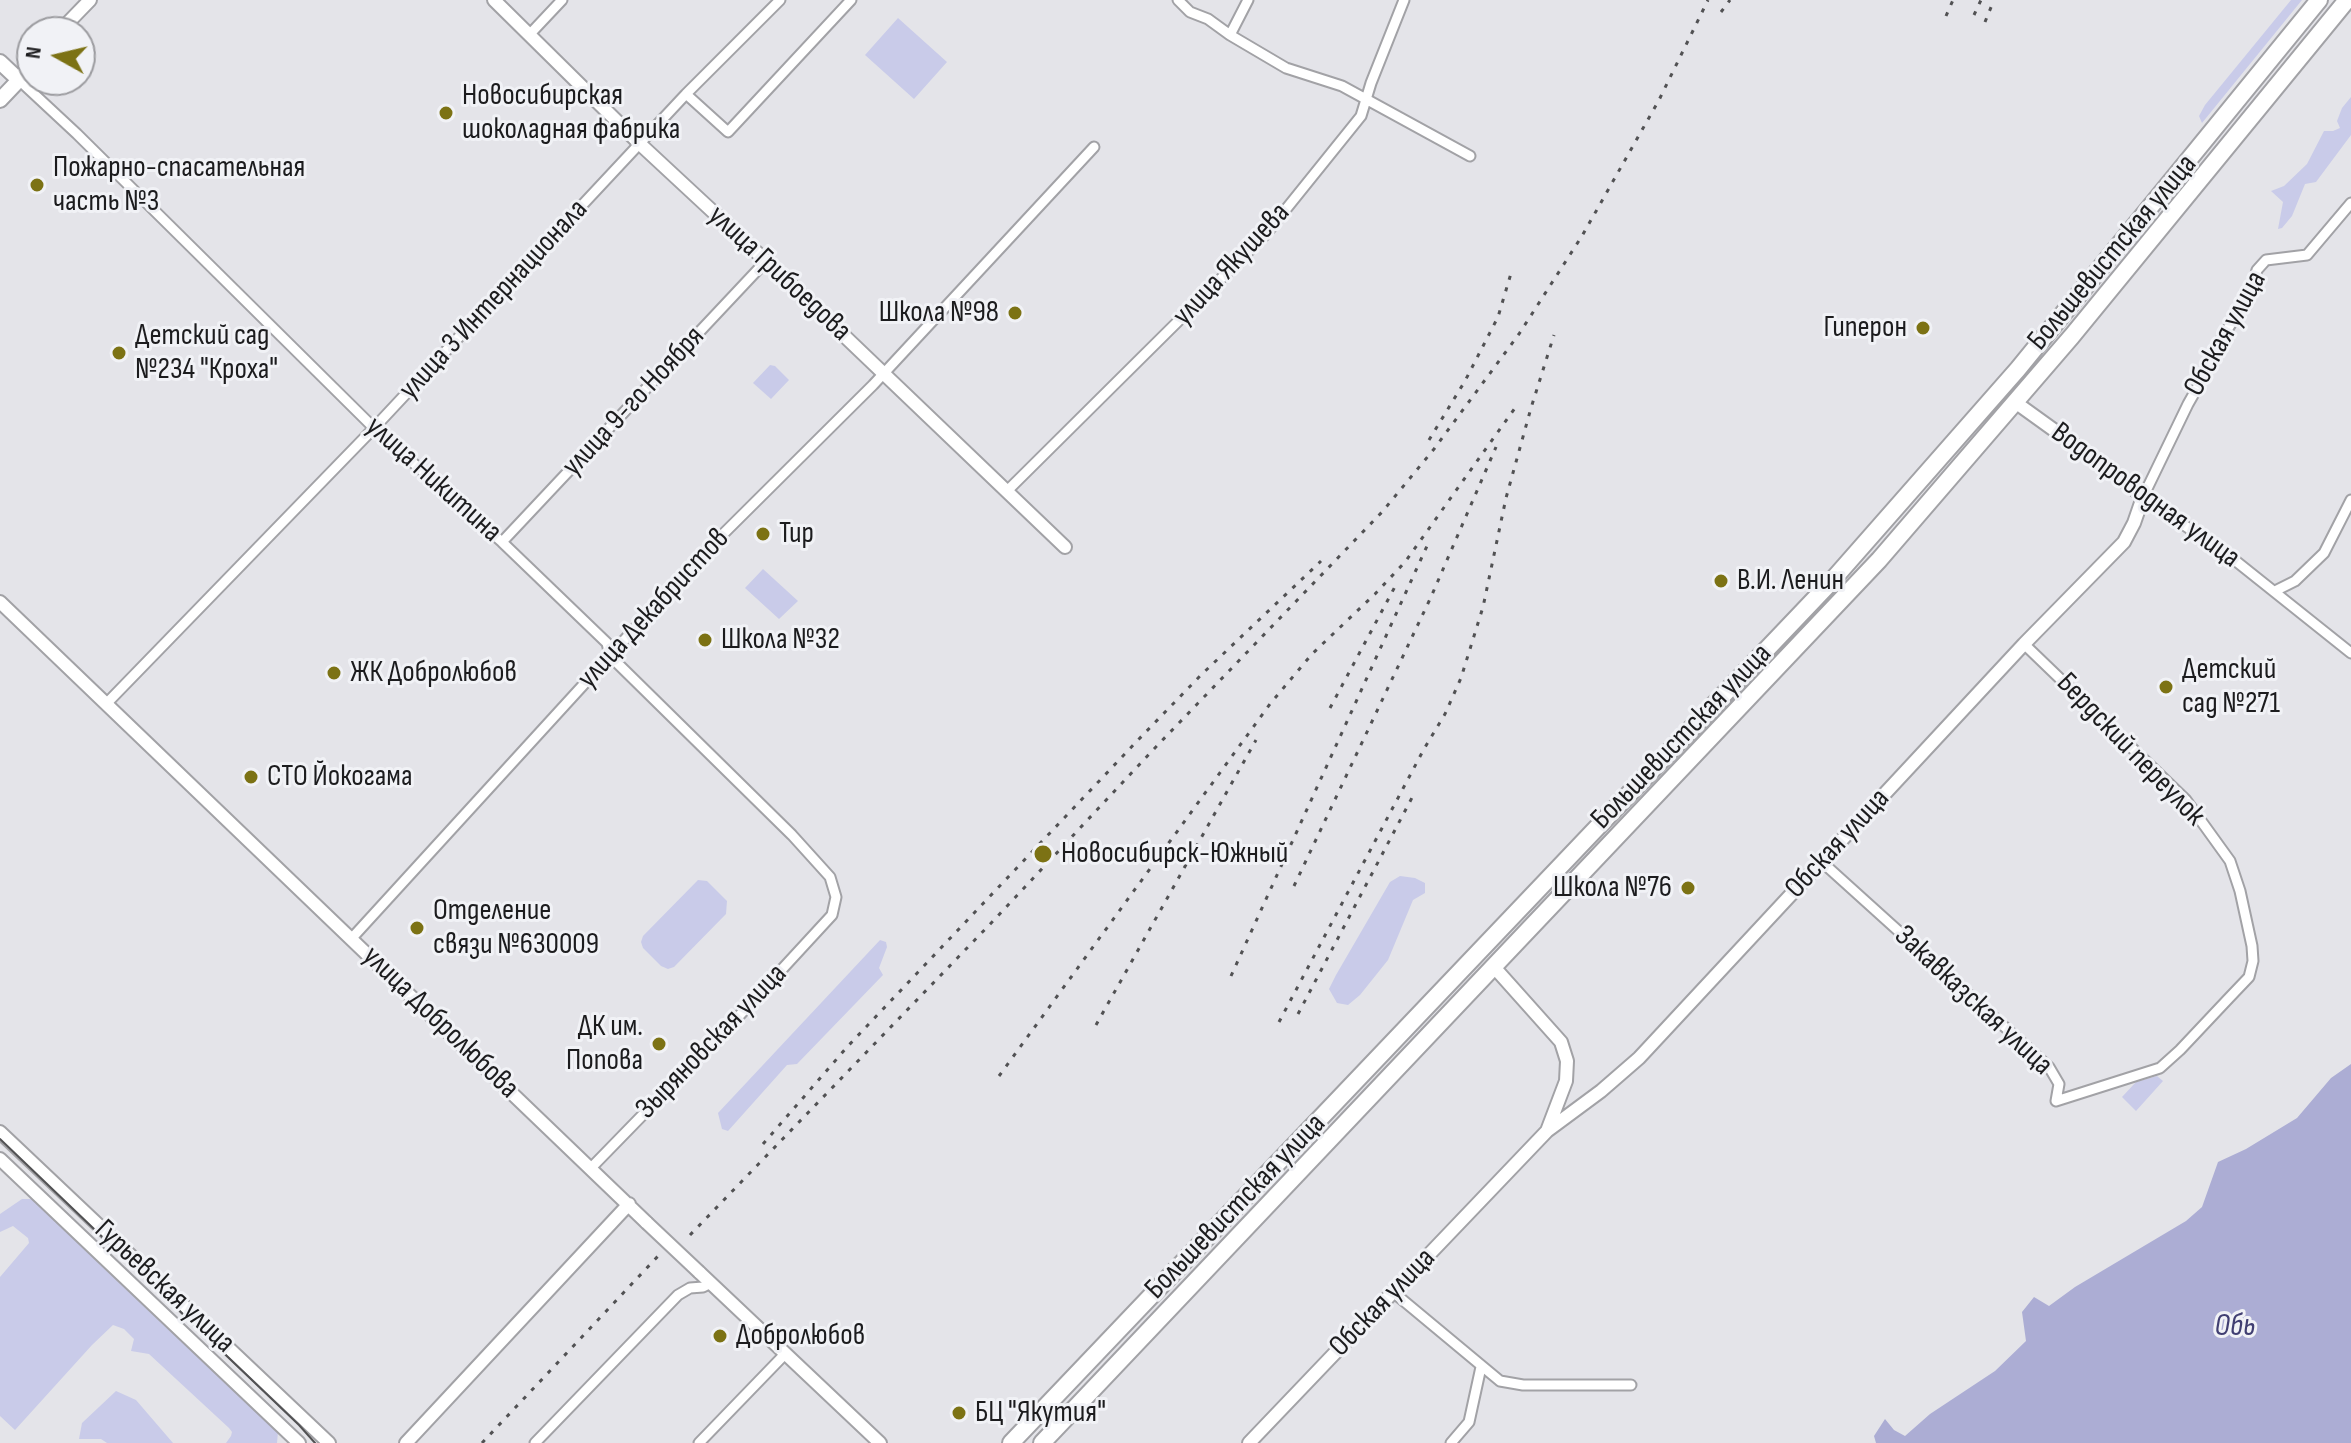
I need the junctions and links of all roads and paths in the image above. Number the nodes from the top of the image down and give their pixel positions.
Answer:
1 (90, 0) edge
2 (494, 0) edge
3 (562, 0) edge
4 (780, 0) edge
5 (851, 0) edge
6 (1178, 0) edge
7 (1248, 0) edge
8 (1404, 0) edge
9 (2319, 0) edge
10 (2347, 0) edge
11 (74, 16) edge
12 (530, 34) junction
13 (1230, 35) junction
14 (16, 83) edge
15 (686, 94) junction
16 (36, 96) edge
17 (0, 100) edge
18 (1367, 100) junction
19 (640, 144) junction
20 (1094, 147) dead end
21 (1470, 156) dead end
22 (2351, 203) edge
23 (766, 261) junction
24 (884, 373) junction
25 (2015, 402) junction
26 (374, 428) junction
27 (1006, 492) junction
28 (2143, 497) junction
29 (2351, 500) edge
30 (502, 542) junction
31 (1065, 547) dead end
32 (2275, 591) junction
33 (0, 602) edge
34 (2024, 644) junction
35 (2351, 653) edge
36 (610, 656) junction
37 (107, 703) junction
38 (2230, 861) joint
39 (1822, 862) junction
40 (832, 915) joint
41 (352, 938) junction
42 (1494, 967) junction
43 (1547, 1131) junction
44 (0, 1132) edge
45 (0, 1159) edge
46 (591, 1168) junction
47 (629, 1204) junction
48 (711, 1283) junction
49 (1393, 1292) junction
50 (786, 1353) junction
51 (1481, 1367) junction
52 (1631, 1385) dead end
53 (299, 1443) edge
54 (329, 1443) edge
55 (406, 1443) edge
56 (535, 1443) edge
57 (699, 1443) edge
58 (880, 1443) edge
59 (1011, 1443) edge
60 (1042, 1443) edge
61 (1249, 1443) edge
62 (1451, 1443) edge

1 - 11 street
2 - 12 street, улица Грибоедова
3 - 12 street
4 - 15 street, улица 3 Интернационала
5 - 15 street
6 - 13 street
7 - 13 street
8 - 18 street, улица Якушева
9 - 59 highway, Большевистская улица
10 - 25 highway, Большевистская улица
12 - 19 street, улица Грибоедова
13 - 18 street
14 - 17 main road
15 - 19 street, улица 3 Интернационала
16 - 26 street, улица Никитина
18 - 21 street
18 - 27 street, улица Якушева
19 - 23 street, улица Грибоедова
19 - 26 street, улица 3 Интернационала
20 - 24 street, улица Декабристов
22 - 28 street, Обская улица
23 - 24 street, улица Грибоедова
23 - 30 street, улица 9-го Ноября
24 - 27 street, улица Грибоедова
24 - 36 street, улица Декабристов
25 - 28 street, Водопроводная улица
25 - 42 highway, Большевистская улица
26 - 30 street, улица Никитина
26 - 37 street, улица 3 Интернационала
27 - 31 street, улица Грибоедова
28 - 32 street, Водопроводная улица
28 - 34 street, Обская улица
29 - 32 street
30 - 36 street, улица Никитина
32 - 35 street, Водопроводная улица
33 - 37 street, улица Добролюбова
34 - 38 street, Бердский переулок
34 - 39 street, Обская улица
36 - 40 street, улица Никитина
36 - 41 street, улица Декабристов
37 - 41 street, улица Добролюбова
38 - 39 street, Закавказская улица
39 - 43 street, Обская улица
40 - 46 street, Зыряновская улица
41 - 46 street, улица Добролюбова
42 - 43 street
42 - 60 highway, Большевистская улица
43 - 49 street, Обская улица
44 - 54 street, Гурьевская улица
45 - 53 street, Гурьевская улица
46 - 47 street, улица Добролюбова
47 - 48 street, улица Добролюбова, bridge
47 - 55 street
48 - 50 street, улица Добролюбова
48 - 56 street
49 - 51 street
49 - 61 street, Обская улица
50 - 57 street
50 - 58 street, улица Добролюбова
51 - 52 street
51 - 62 street

